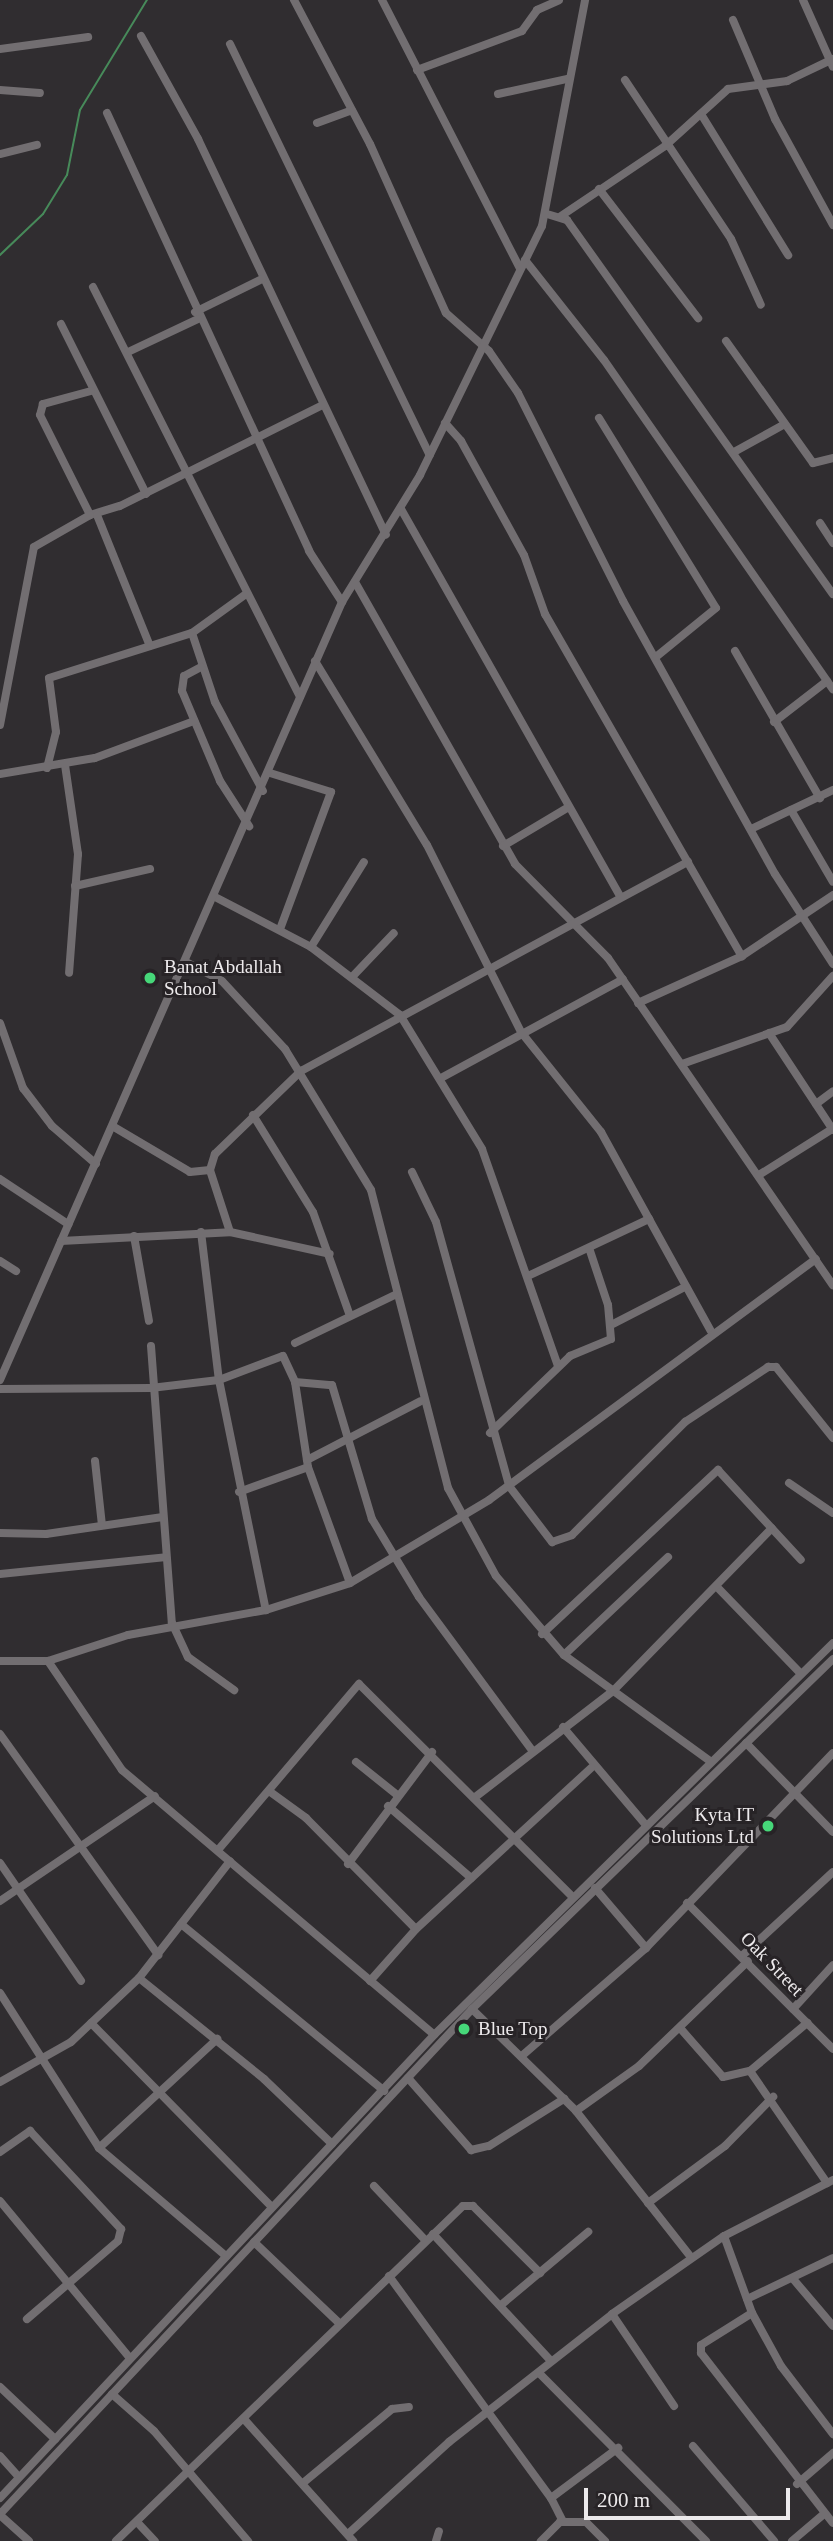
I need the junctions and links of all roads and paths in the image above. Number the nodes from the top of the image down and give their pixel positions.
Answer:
1 (294, 0) edge
2 (382, 0) edge
3 (559, 0) edge
4 (586, 0) edge
5 (803, 0) edge
6 (733, 20) dead end
7 (141, 36) dead end
8 (88, 37) dead end
9 (230, 44) dead end
10 (0, 49) edge
11 (832, 62) edge
12 (417, 70) junction
13 (567, 79) junction
14 (625, 80) dead end
15 (762, 85) junction
16 (0, 90) edge
17 (40, 93) dead end
18 (498, 94) dead end
19 (352, 110) junction
20 (107, 113) dead end
21 (701, 114) junction
22 (317, 123) dead end
23 (37, 145) dead end
24 (665, 146) junction
25 (0, 154) edge
26 (599, 189) junction
27 (547, 214) junction
28 (561, 216) junction
29 (833, 225) edge
30 (788, 255) dead end
31 (525, 261) junction
32 (520, 269) junction
33 (262, 279) junction
34 (93, 287) dead end
35 (761, 305) dead end
36 (196, 315) junction
37 (698, 318) dead end
38 (61, 324) dead end
39 (726, 341) dead end
40 (482, 346) junction
41 (128, 352) junction
42 (92, 391) junction
43 (323, 405) junction
44 (599, 418) dead end
45 (445, 423) junction
46 (785, 424) junction
47 (256, 438) junction
48 (733, 452) junction
49 (430, 455) junction
50 (833, 458) edge
51 (188, 471) junction
52 (146, 494) junction
53 (401, 509) junction
54 (94, 515) junction
55 (820, 523) dead end
56 (386, 534) junction
57 (833, 542) edge
58 (829, 581) edge
59 (355, 582) junction
60 (246, 594) junction
61 (833, 594) edge
62 (342, 602) junction
63 (192, 633) junction
64 (150, 646) junction
65 (735, 651) dead end
66 (656, 657) junction
67 (315, 661) junction
68 (201, 667) junction
69 (827, 681) junction
70 (833, 689) edge
71 (300, 697) junction
72 (194, 721) junction
73 (774, 722) junction
74 (0, 724) edge
75 (65, 765) junction
76 (47, 768) junction
77 (270, 773) junction
78 (0, 774) edge
79 (833, 790) edge
80 (263, 791) junction
81 (820, 798) junction
82 (567, 808) junction
83 (791, 810) junction
84 (249, 826) junction
85 (751, 829) junction
86 (503, 846) junction
87 (363, 862) dead end
88 (688, 862) junction
89 (150, 869) dead end
90 (833, 882) edge
91 (75, 886) junction
92 (833, 895) edge
93 (620, 896) junction
94 (217, 898) junction
95 (803, 917) junction
96 (571, 922) junction
97 (279, 929) junction
98 (394, 933) dead end
99 (311, 947) junction
100 (742, 956) junction
101 (188, 963) junction
102 (833, 964) edge
103 (488, 967) junction
104 (69, 973) dead end
105 (353, 976) junction
106 (833, 976) edge
107 (623, 979) junction
108 (638, 1003) junction
109 (400, 1015) junction
110 (0, 1023) edge
111 (521, 1032) junction
112 (769, 1033) junction
113 (2, 1037) edge
114 (682, 1065) junction
115 (301, 1071) junction
116 (441, 1078) junction
117 (833, 1091) edge
118 (816, 1104) junction
119 (253, 1115) junction
120 (114, 1127) junction
121 (833, 1129) edge
122 (96, 1164) junction
123 (210, 1170) junction
124 (412, 1172) dead end
125 (759, 1175) junction
126 (0, 1179) edge
127 (649, 1219) junction
128 (68, 1224) junction
129 (201, 1232) junction
130 (230, 1232) junction
131 (134, 1236) junction
132 (61, 1241) junction
133 (589, 1248) junction
134 (330, 1254) junction
135 (816, 1259) junction
136 (0, 1261) edge
137 (16, 1271) dead end
138 (528, 1276) junction
139 (833, 1284) edge
140 (685, 1287) junction
141 (397, 1294) junction
142 (350, 1316) junction
143 (149, 1321) dead end
144 (611, 1325) junction
145 (711, 1331) junction
146 (295, 1343) dead end
147 (151, 1346) dead end
148 (558, 1366) junction
149 (0, 1380) edge
150 (219, 1380) junction
151 (295, 1382) junction
152 (151, 1388) junction
153 (0, 1389) edge
154 (421, 1401) junction
155 (490, 1433) junction
156 (833, 1438) edge
157 (347, 1444) junction
158 (96, 1461) dead end
159 (307, 1463) junction
160 (789, 1483) dead end
161 (509, 1486) junction
162 (239, 1492) junction
163 (833, 1513) edge
164 (163, 1517) junction
165 (462, 1519) junction
166 (102, 1525) junction
167 (772, 1528) junction
168 (0, 1534) edge
169 (392, 1555) junction
170 (166, 1557) junction
171 (668, 1557) dead end
172 (801, 1560) dead end
173 (0, 1574) edge
174 (350, 1583) junction
175 (719, 1589) junction
176 (266, 1610) junction
177 (172, 1623) junction
178 (542, 1634) junction
179 (833, 1643) edge
180 (564, 1655) junction
181 (833, 1659) edge
182 (0, 1661) edge
183 (48, 1661) junction
184 (801, 1674) junction
185 (234, 1690) dead end
186 (614, 1690) junction
187 (563, 1727) junction
188 (0, 1734) edge
189 (746, 1743) junction
190 (532, 1750) junction
191 (432, 1752) junction
192 (833, 1753) edge
193 (710, 1761) junction
194 (356, 1762) dead end
195 (591, 1768) junction
196 (269, 1791) junction
197 (794, 1793) junction
198 (396, 1794) junction
199 (155, 1796) junction
200 (474, 1798) junction
201 (388, 1806) junction
202 (645, 1824) junction
203 (833, 1832) edge
204 (515, 1839) junction
205 (78, 1849) junction
206 (218, 1850) junction
207 (615, 1852) junction
208 (623, 1860) junction
209 (230, 1861) junction
210 (0, 1863) edge
211 (348, 1864) junction
212 (833, 1872) edge
213 (471, 1878) junction
214 (595, 1888) junction
215 (17, 1889) junction
216 (571, 1895) junction
217 (0, 1901) edge
218 (687, 1903) junction
219 (181, 1924) junction
220 (416, 1929) junction
221 (646, 1948) junction
222 (158, 1955) junction
223 (745, 1958) junction
224 (833, 1965) edge
225 (139, 1978) junction
226 (81, 1981) dead end
227 (370, 1981) junction
228 (0, 1993) edge
229 (472, 2009) junction
230 (793, 2009) junction
231 (91, 2023) junction
232 (807, 2023) junction
233 (680, 2028) junction
234 (434, 2035) junction
235 (217, 2039) junction
236 (833, 2049) edge
237 (524, 2054) junction
238 (43, 2060) junction
239 (750, 2071) junction
240 (408, 2078) junction
241 (0, 2082) edge
242 (382, 2089) junction
243 (156, 2092) junction
244 (390, 2097) junction
245 (774, 2097) junction
246 (564, 2099) junction
247 (576, 2111) junction
248 (332, 2144) junction
249 (99, 2148) junction
250 (0, 2152) edge
251 (830, 2181) edge
252 (374, 2186) dead end
253 (0, 2201) edge
254 (648, 2203) junction
255 (272, 2207) junction
256 (588, 2232) dead end
257 (724, 2236) junction
258 (429, 2237) junction
259 (254, 2242) junction
260 (226, 2256) junction
261 (691, 2257) junction
262 (833, 2258) edge
263 (540, 2273) junction
264 (389, 2276) junction
265 (794, 2280) junction
266 (69, 2284) junction
267 (747, 2299) junction
268 (501, 2305) junction
269 (752, 2313) junction
270 (612, 2314) junction
271 (27, 2319) dead end
272 (338, 2322) junction
273 (833, 2326) edge
274 (140, 2348) junction
275 (148, 2356) junction
276 (130, 2358) junction
277 (551, 2361) junction
278 (539, 2373) junction
279 (0, 2387) edge
280 (112, 2394) junction
281 (674, 2406) dead end
282 (408, 2407) dead end
283 (491, 2409) junction
284 (244, 2419) junction
285 (833, 2434) edge
286 (55, 2439) junction
287 (693, 2446) dead end
288 (618, 2448) junction
289 (833, 2453) edge
290 (0, 2456) edge
291 (189, 2473) junction
292 (19, 2477) junction
293 (303, 2483) junction
294 (797, 2484) junction
295 (0, 2498) edge
296 (551, 2498) junction
297 (0, 2514) edge
298 (824, 2514) junction
299 (137, 2522) junction
300 (560, 2522) junction
301 (833, 2523) edge
302 (439, 2531) dead end
303 (351, 2537) edge
304 (29, 2541) edge
305 (116, 2541) edge
306 (155, 2541) edge
307 (248, 2541) edge
308 (436, 2541) edge
309 (541, 2541) edge
310 (605, 2541) edge
311 (706, 2541) edge
312 (774, 2541) edge
313 (792, 2541) edge

1 - 19 street
2 - 12 street
3 - 12 street
4 - 13 street
5 - 11 street
6 - 15 street
7 - 33 street
8 - 10 street
9 - 49 street
11 - 15 street
12 - 32 street
13 - 18 street
13 - 27 street
14 - 24 street
15 - 21 street
15 - 29 street
16 - 17 street
19 - 22 street
19 - 40 street
20 - 36 street
21 - 24 street
21 - 30 street
23 - 25 street
24 - 26 street
24 - 35 street
26 - 28 street
26 - 37 street
27 - 28 street
27 - 31 street
28 - 48 street
31 - 32 street
31 - 69 street
32 - 40 street
33 - 36 street
33 - 43 street
34 - 41 street
36 - 41 street
36 - 47 street
38 - 42 street
39 - 46 street
40 - 45 street
40 - 66 street
41 - 51 street
42 - 52 street
42 - 54 street
43 - 47 street
43 - 56 street
44 - 66 street
45 - 49 street
45 - 88 street
46 - 48 street
46 - 50 street
47 - 51 street
47 - 62 street
48 - 58 street
49 - 53 street
51 - 52 street
51 - 60 street
52 - 54 street
53 - 56 street
53 - 82 street
54 - 64 street
54 - 74 street
55 - 57 street
56 - 59 street
58 - 61 street
59 - 62 street
59 - 86 street
60 - 63 street
60 - 71 street
62 - 67 street
63 - 64 street
63 - 68 street
64 - 76 street
65 - 73 street
66 - 85 street
67 - 71 street
67 - 103 street
68 - 72 street
68 - 80 street
69 - 70 street
69 - 73 street
71 - 77 street
72 - 75 street
72 - 84 street
73 - 81 street
75 - 76 street
75 - 91 street
76 - 78 street
77 - 80 street
77 - 97 street
79 - 81 street
80 - 84 street
81 - 83 street
82 - 86 street
82 - 93 street
83 - 85 street
83 - 90 street
84 - 94 street
85 - 95 street
86 - 96 street
87 - 99 street
88 - 93 street
88 - 100 street
89 - 91 street
91 - 104 street
92 - 95 street
93 - 96 street
94 - 97 street
94 - 101 street
95 - 100 street
95 - 102 street
96 - 103 street
96 - 107 street
97 - 99 street
98 - 105 street
99 - 105 street
100 - 108 street
101 - 115 street
101 - 120 street
103 - 109 street
103 - 111 street
105 - 109 street
106 - 112 street
107 - 108 street
107 - 111 street
108 - 114 street
109 - 115 street
109 - 116 street
110 - 113 street
111 - 116 street
111 - 127 street
112 - 114 street
112 - 118 street
113 - 122 street
114 - 125 street
115 - 119 street
115 - 141 street
116 - 138 street
117 - 118 street
118 - 121 street
119 - 123 street
119 - 134 street
120 - 122 street
120 - 123 street
121 - 125 street
122 - 128 street
123 - 130 street
124 - 155 street
125 - 135 street
126 - 128 street
127 - 133 street
127 - 140 street
128 - 132 street
129 - 130 street
129 - 131 street
129 - 150 street
130 - 134 street
131 - 132 street
131 - 143 street
132 - 149 street
133 - 138 street
133 - 144 street
134 - 142 street
135 - 139 street
135 - 145 street
136 - 137 street
138 - 148 street
140 - 144 street
140 - 145 street
141 - 142 street
141 - 154 street
142 - 146 street
144 - 148 street
145 - 161 street
147 - 152 street
148 - 155 street
150 - 151 street
150 - 152 street
150 - 162 street
151 - 157 street
151 - 159 street
152 - 153 street
152 - 164 street
154 - 157 street
154 - 165 street
155 - 161 street
156 - 161 street
157 - 159 street
157 - 169 street
158 - 166 street
159 - 162 street
159 - 174 street
160 - 163 street
161 - 165 street
162 - 176 street
164 - 166 street
164 - 170 street
165 - 169 street
165 - 178 street
166 - 168 street
167 - 172 street
167 - 175 street
167 - 178 street
169 - 174 street
169 - 190 street
170 - 173 street
170 - 177 street
171 - 180 street
174 - 176 street
175 - 184 street
175 - 186 street
176 - 177 street
177 - 183 street
177 - 185 street
178 - 180 street
179 - 184 street
180 - 186 street
181 - 189 street
182 - 183 street
183 - 199 street
184 - 193 street
186 - 187 street
186 - 193 street
187 - 190 street
187 - 195 street
188 - 205 street
189 - 197 street
189 - 208 street
190 - 200 street
191 - 196 street
191 - 198 street
191 - 200 street
192 - 197 street
193 - 202 street
194 - 198 street
195 - 202 street
195 - 204 street
196 - 206 street
196 - 211 street
197 - 203 street
197 - 218 street
198 - 201 street
199 - 205 street
199 - 206 street
200 - 204 street
201 - 211 street
201 - 213 street
202 - 207 street
204 - 213 street
204 - 216 street
205 - 215 street
205 - 222 street
206 - 209 street
207 - 208 street
207 - 216 street
208 - 214 street
209 - 219 street
209 - 227 street
210 - 215 street
211 - 220 street
212 - 223 street
213 - 220 street
214 - 221 street
214 - 229 street
215 - 217 street
215 - 226 street
216 - 234 street
218 - 221 street
218 - 223 street, Oak Street
219 - 222 street
219 - 242 street
220 - 227 street
221 - 237 street
222 - 225 street
223 - 230 street, Oak Street
223 - 233 street
224 - 230 street
225 - 231 street
225 - 235 street
227 - 234 street
228 - 238 street
229 - 237 street
229 - 240 street
230 - 232 street, Oak Street
231 - 238 street
231 - 243 street
232 - 236 street, Oak Street
232 - 239 street
233 - 239 street
233 - 247 street
234 - 242 street
235 - 243 street
235 - 248 street
237 - 246 street
238 - 241 street
238 - 249 street
239 - 245 street
240 - 244 street
240 - 246 street
242 - 244 street
242 - 248 street
243 - 249 street
243 - 255 street
244 - 259 street
245 - 251 street
245 - 254 street
246 - 247 street
247 - 254 street
248 - 255 street
249 - 260 street
250 - 266 street
251 - 257 street
252 - 258 street
253 - 266 street
254 - 261 street
255 - 260 street
256 - 263 street
257 - 261 street
257 - 267 street
258 - 263 street
258 - 264 street
258 - 268 street
259 - 272 street
259 - 275 street
260 - 274 street
261 - 270 street
262 - 265 street
263 - 268 street
264 - 272 street
264 - 283 street
265 - 267 street
265 - 273 street
266 - 271 street
266 - 276 street
267 - 269 street
268 - 277 street
269 - 285 street
269 - 294 street
270 - 277 street
270 - 281 street
272 - 284 street
274 - 275 street
274 - 276 street
275 - 280 street
276 - 286 street
277 - 278 street
278 - 283 street
278 - 288 street
279 - 286 street
280 - 291 street
280 - 297 street
282 - 293 street
283 - 296 street
283 - 303 street
284 - 291 street
284 - 293 street
286 - 292 street
287 - 312 street
288 - 296 street
288 - 311 street
289 - 294 street
290 - 292 street
291 - 299 street
291 - 307 street
292 - 295 street
293 - 303 street
294 - 298 street
296 - 300 street
297 - 304 street
298 - 301 street
298 - 313 street
299 - 305 street
299 - 306 street
300 - 309 street
300 - 310 street
302 - 308 street

